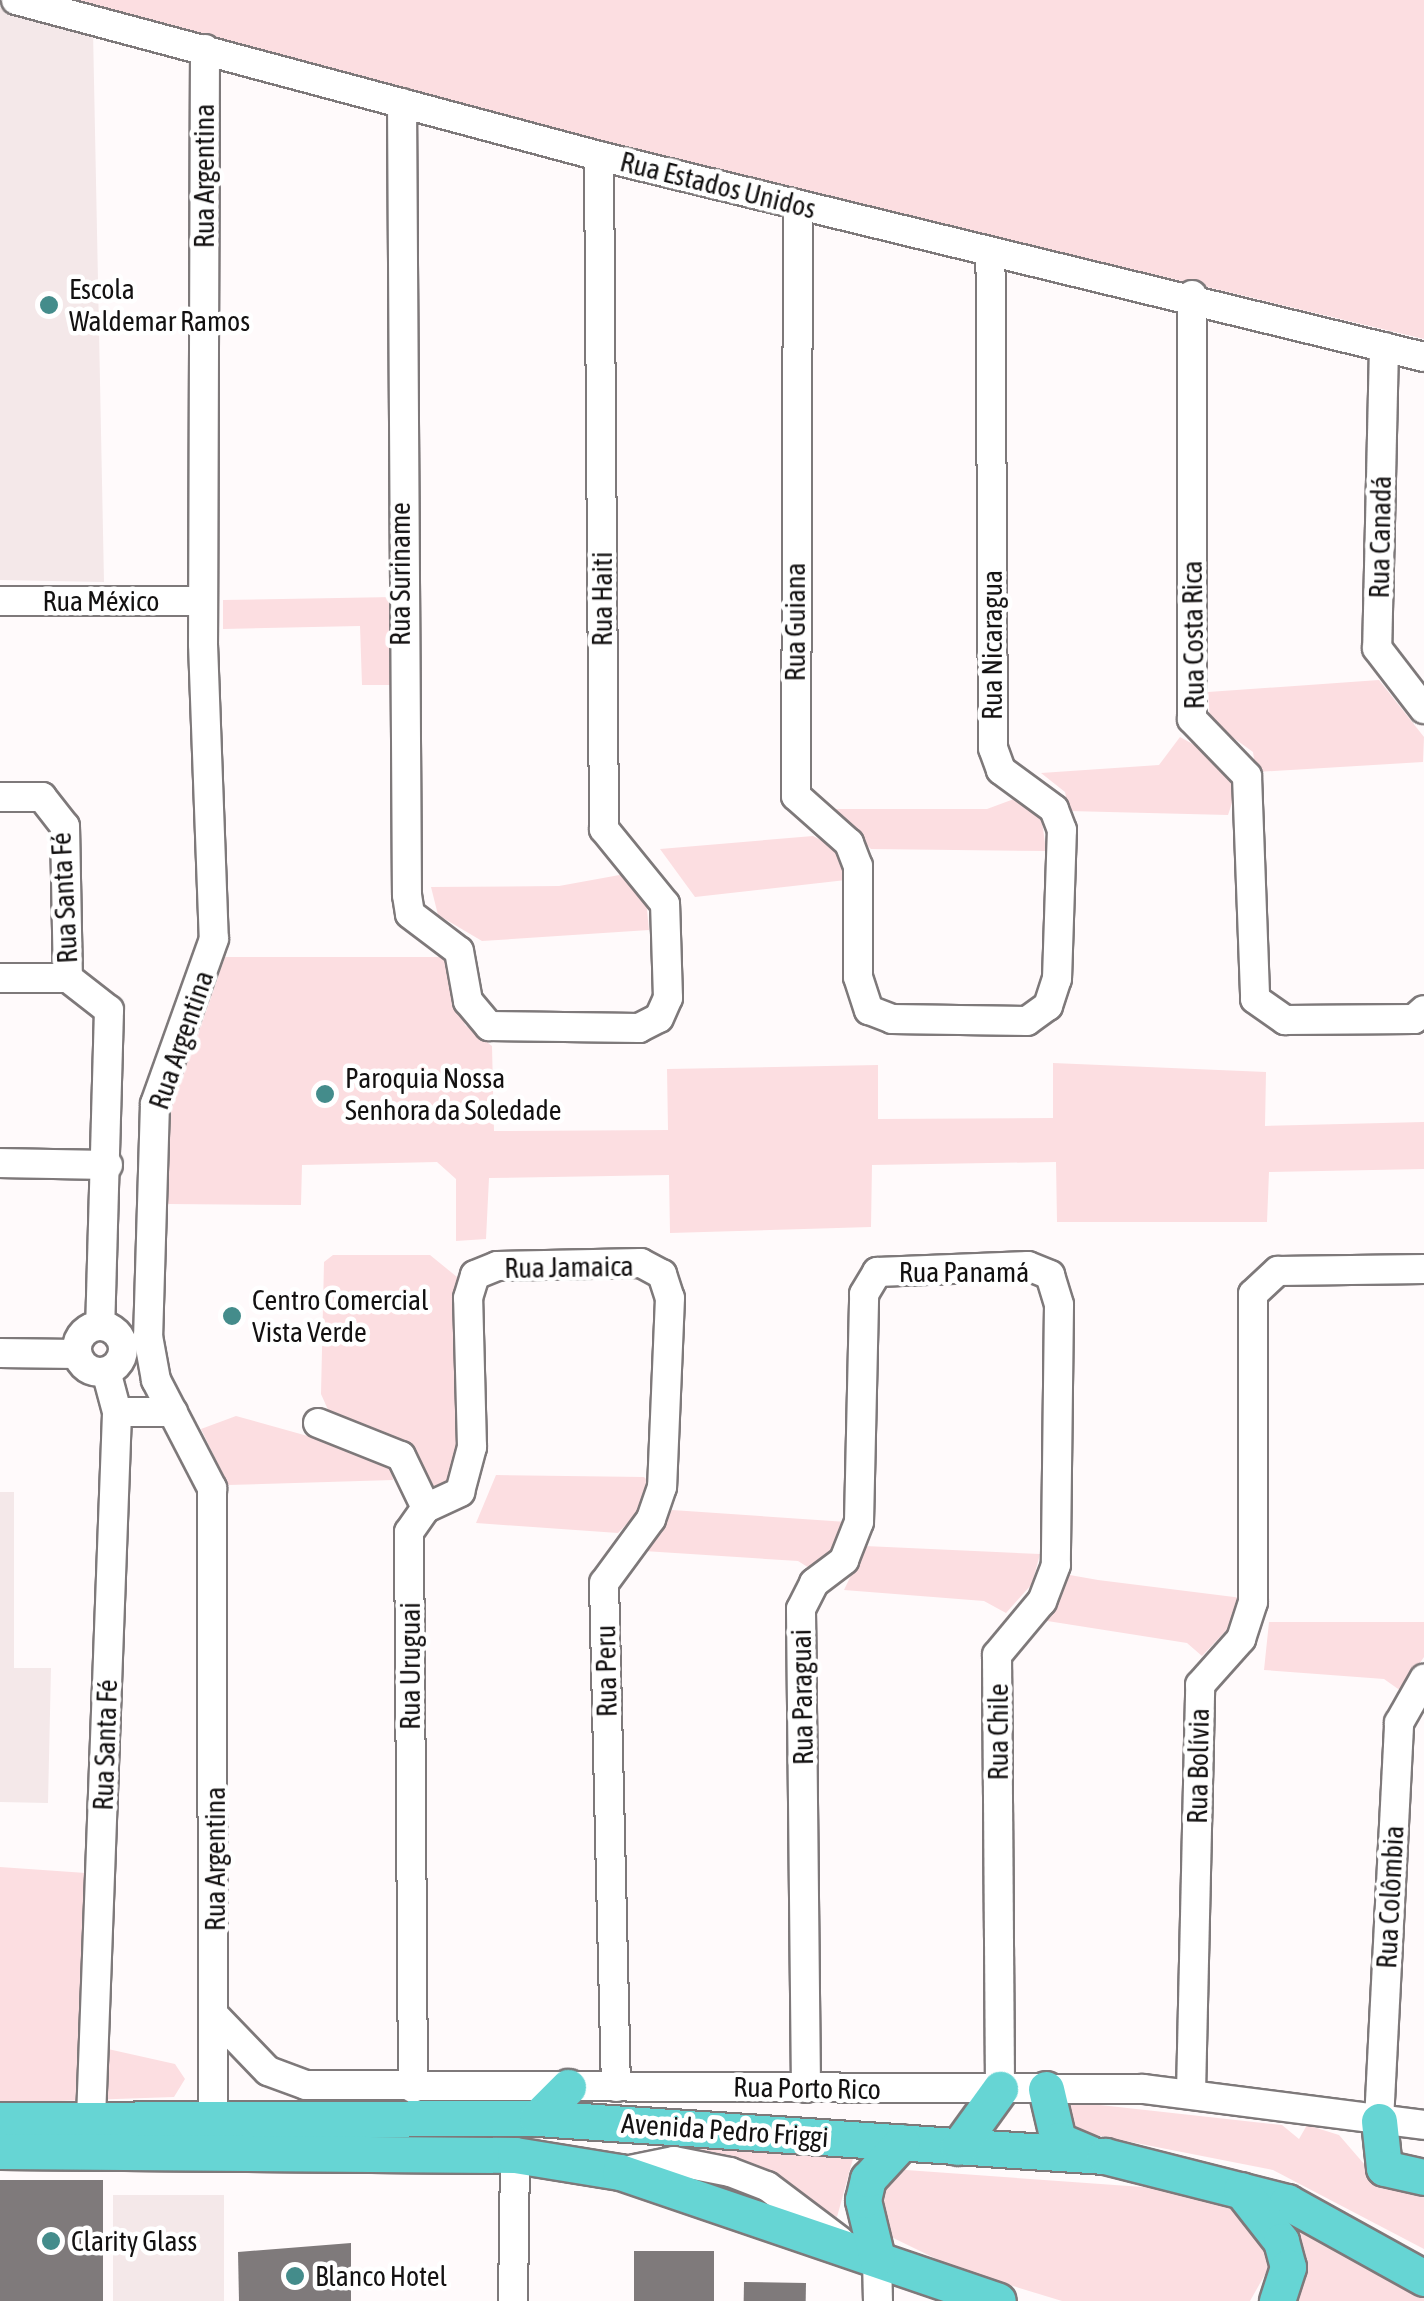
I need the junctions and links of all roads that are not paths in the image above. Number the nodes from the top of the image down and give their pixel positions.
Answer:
1 (16, 0) edge
2 (204, 49) junction
3 (402, 102) junction
4 (599, 156) junction
5 (798, 205) junction
6 (990, 252) junction
7 (1192, 295) junction
8 (1384, 348) junction
9 (1424, 357) edge
10 (0, 600) edge
11 (203, 600) junction
12 (1424, 710) edge
13 (0, 796) edge
14 (0, 978) edge
15 (68, 978) junction
16 (1048, 1006) joint
17 (1424, 1010) edge
18 (659, 1018) joint
19 (0, 1164) edge
20 (108, 1165) junction
21 (1424, 1269) edge
22 (877, 1272) joint
23 (662, 1274) joint
24 (1050, 1275) joint
25 (124, 1335) junction
26 (0, 1353) edge
27 (78, 1354) junction
28 (106, 1371) junction
29 (117, 1412) junction
30 (173, 1412) junction
31 (318, 1424) dead end
32 (426, 1508) junction
33 (1424, 1679) edge
34 (214, 2016) junction
35 (568, 2087) junction
36 (616, 2087) junction
37 (412, 2088) junction
38 (806, 2088) junction
39 (1000, 2089) junction
40 (1046, 2089) junction
41 (1191, 2093) junction
42 (213, 2118) junction
43 (537, 2118) junction
44 (91, 2119) junction
45 (0, 2120) edge
46 (1379, 2121) junction
47 (1424, 2125) edge
48 (902, 2142) junction
49 (958, 2147) junction
50 (0, 2151) edge
51 (515, 2155) junction
52 (1105, 2156) junction
53 (1424, 2177) edge
54 (1234, 2184) junction
55 (862, 2252) junction
56 (1424, 2278) edge
57 (513, 2301) edge
58 (878, 2301) edge
59 (998, 2301) edge
60 (1277, 2301) edge

1 - 2 street, Rua Estados Unidos
2 - 3 street, Rua Estados Unidos
2 - 11 street, Rua Argentina
3 - 4 street, Rua Estados Unidos
3 - 18 street, Rua Suriname
4 - 5 street, Rua Estados Unidos
4 - 18 street, Rua Haiti
5 - 6 street, Rua Estados Unidos
5 - 16 street, Rua Guiana
6 - 7 street, Rua Estados Unidos
6 - 16 street, Rua Nicaragua
7 - 8 street, Rua Estados Unidos
7 - 17 street, Rua Costa Rica
8 - 9 street, Rua Estados Unidos
8 - 12 street, Rua Canadá
10 - 11 street, Rua México
11 - 25 street, Rua Argentina
13 - 15 street, Rua Santa Fé
14 - 15 street
15 - 20 street, Rua Santa Fé
19 - 20 street
20 - 25 street, Rua Santa Fé
21 - 41 street, Rua Bolívia
22 - 24 street, Rua Panamá
22 - 38 street, Rua Paraguai
23 - 32 street, Rua Jamaica
23 - 36 street, Rua Peru
24 - 39 street, Rua Chile
25 - 27 street
25 - 28 street
25 - 30 street, Rua Argentina
26 - 27 street
27 - 28 street
28 - 29 street, Rua Santa Fé
29 - 30 street
29 - 44 street, Rua Santa Fé
30 - 34 street, Rua Argentina
31 - 32 street
32 - 37 street, Rua Uruguai
33 - 46 street, Rua Colômbia
34 - 37 street, Rua Porto Rico
34 - 42 street, Rua Argentina
35 - 36 street, Rua Porto Rico
35 - 37 street, Rua Porto Rico
35 - 43 main road
36 - 38 street, Rua Porto Rico
38 - 39 street, Rua Porto Rico
39 - 40 street, Rua Porto Rico
39 - 49 main road
40 - 41 street, Rua Porto Rico
40 - 52 main road
41 - 46 street, Rua Porto Rico
42 - 43 main road, Avenida Pedro Friggi
42 - 44 main road, Avenida Pedro Friggi
43 - 48 main road, Avenida Pedro Friggi
44 - 45 main road, Avenida Pedro Friggi
46 - 47 street, Rua Porto Rico
46 - 53 main road
48 - 49 main road, Avenida Pedro Friggi
48 - 55 main road
49 - 52 main road, Avenida Pedro Friggi
50 - 51 main road, Avenida Pedro Friggi
51 - 55 main road, Avenida Pedro Friggi
51 - 57 street
52 - 54 main road, Avenida Pedro Friggi
54 - 56 main road, Avenida Pedro Friggi
54 - 60 main road
55 - 58 street
55 - 59 main road, Avenida Pedro Friggi

